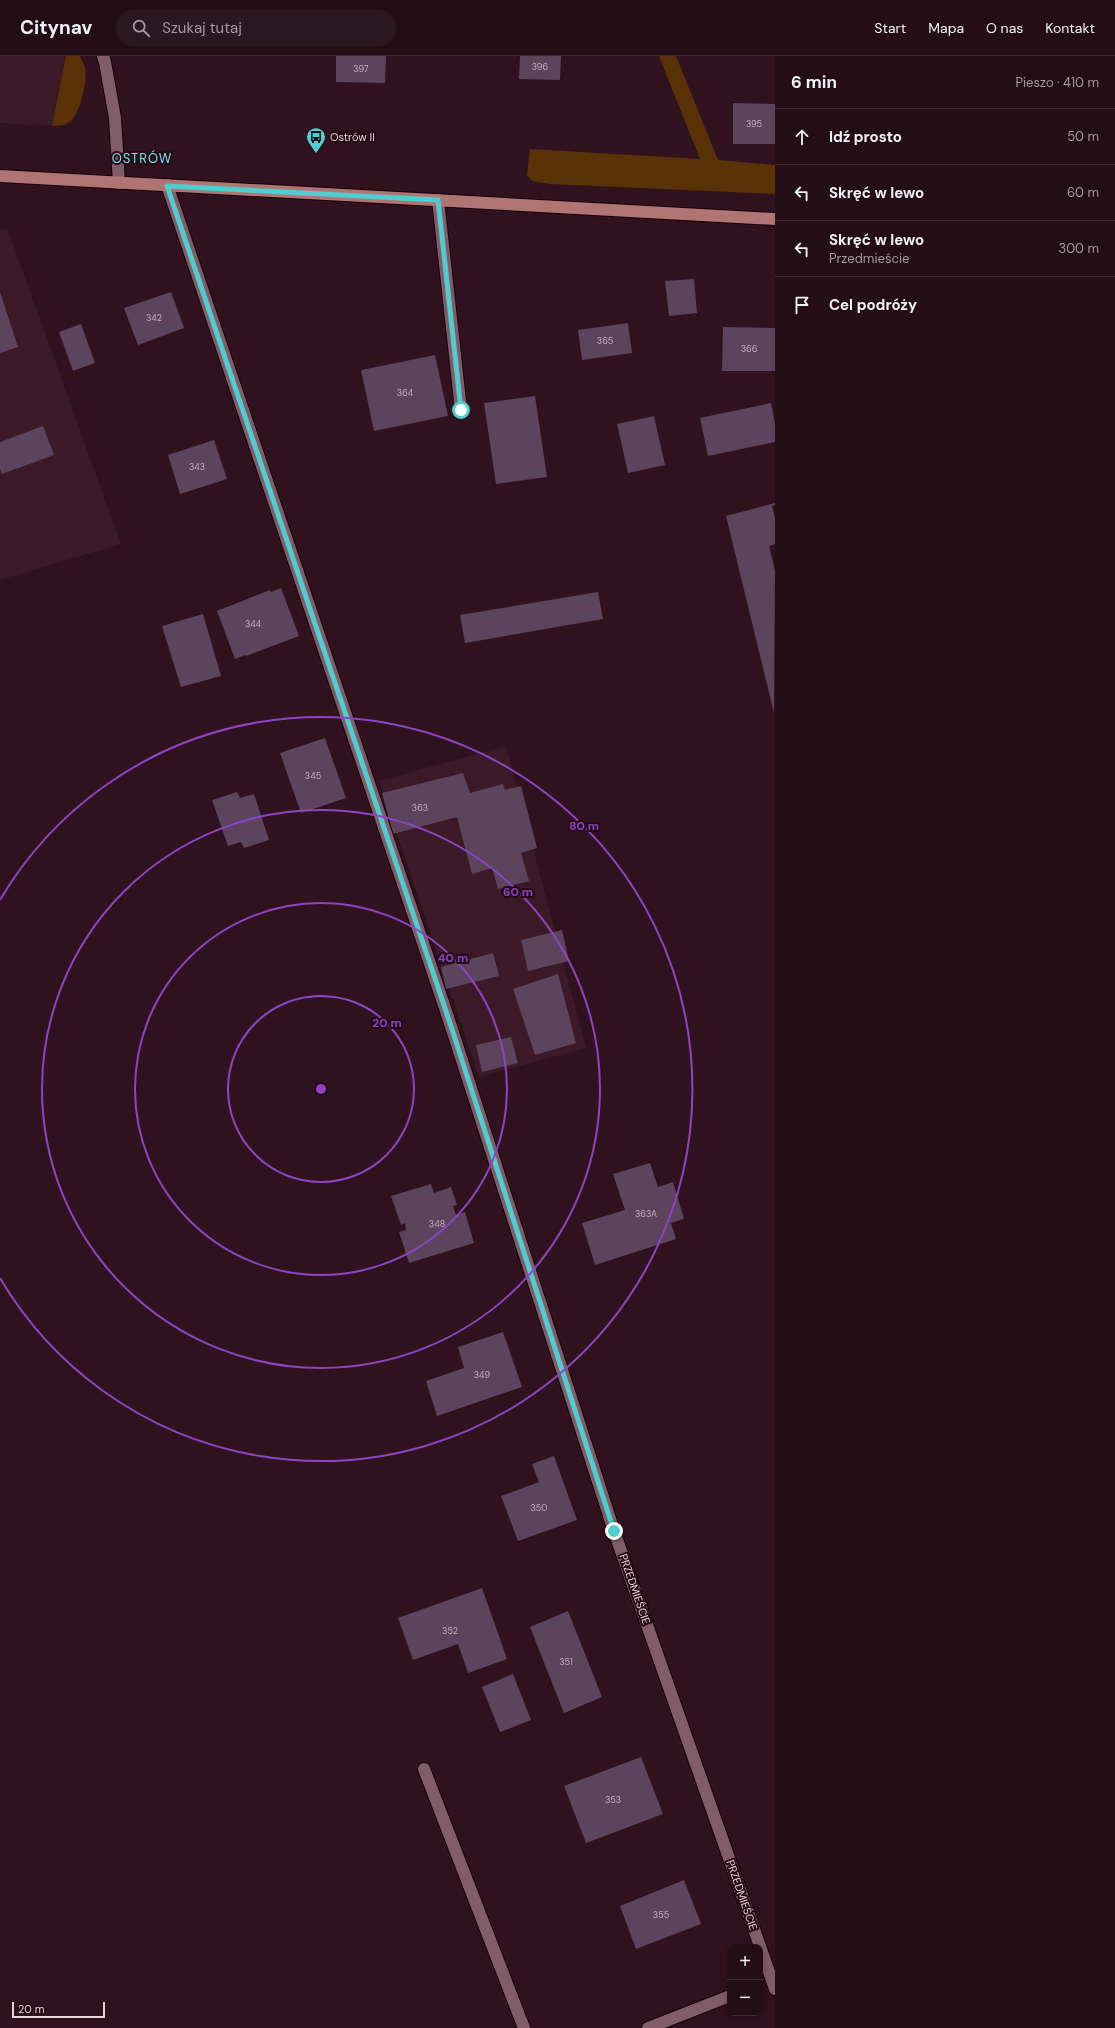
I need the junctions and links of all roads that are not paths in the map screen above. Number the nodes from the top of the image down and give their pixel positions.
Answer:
1 (103, 56) edge
2 (0, 176) edge
3 (118, 183) junction
4 (167, 186) junction
5 (438, 200) junction
6 (775, 219) edge
7 (461, 410) dead end
8 (424, 1770) dead end
9 (769, 1984) edge
10 (727, 1997) edge
11 (524, 2028) edge
12 (648, 2028) edge

1 - 3 street
2 - 3 main road
3 - 4 main road
4 - 5 main road
4 - 9 street, PRZEDMIEŚCIE
5 - 6 main road
5 - 7 street
8 - 11 street
10 - 12 street

